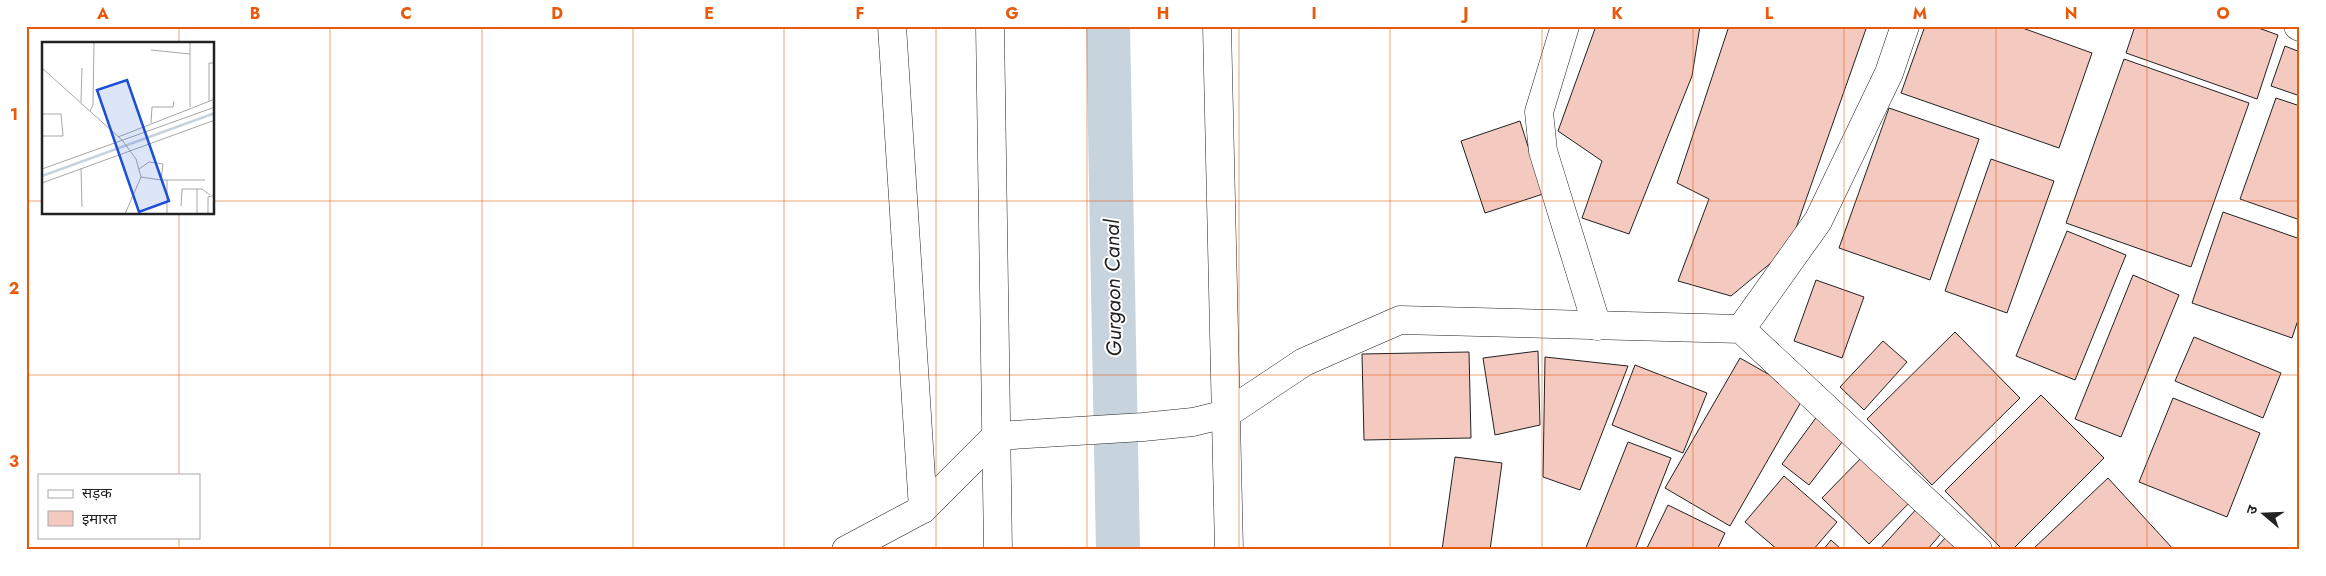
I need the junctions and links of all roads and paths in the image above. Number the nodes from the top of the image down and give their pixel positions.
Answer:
1 (892, 26) edge
2 (990, 26) edge
3 (1217, 26) edge
4 (1565, 26) edge
5 (1905, 26) edge
6 (1597, 326) junction
7 (1741, 329) junction
8 (1226, 414) junction
9 (996, 436) junction
10 (924, 509) junction
11 (846, 550) edge
12 (998, 550) edge
13 (1229, 550) edge
14 (1978, 550) edge

1 - 10 street
2 - 9 street
3 - 8 street
4 - 6 street
5 - 7 street
6 - 7 street
6 - 8 street
7 - 14 street
8 - 9 street
8 - 13 street
9 - 10 street
9 - 12 street
10 - 11 street

